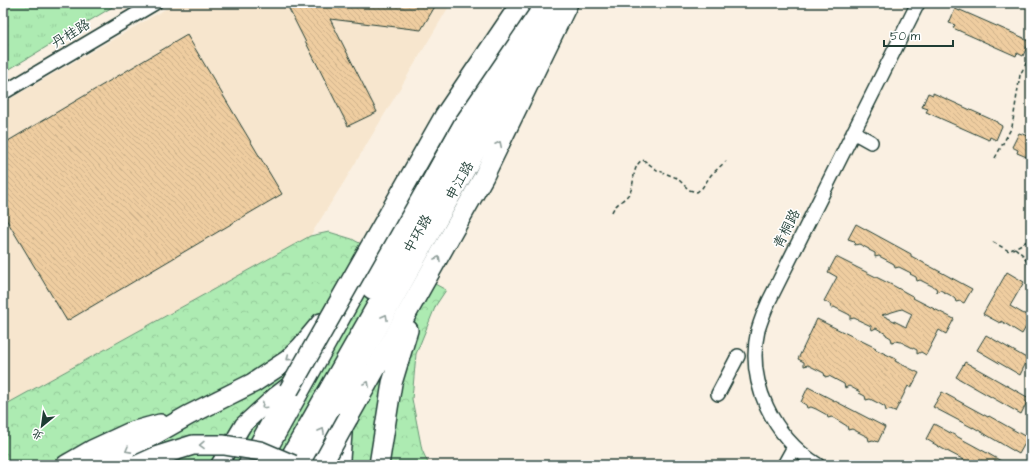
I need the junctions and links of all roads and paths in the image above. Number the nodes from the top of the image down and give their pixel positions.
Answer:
1 (145, 3) edge
2 (155, 3) edge
3 (517, 3) edge
4 (521, 3) edge
5 (530, 3) edge
6 (549, 3) edge
7 (560, 3) edge
8 (568, 3) edge
9 (918, 3) edge
10 (1031, 54) edge
11 (3, 88) edge
12 (3, 93) edge
13 (853, 132) junction
14 (871, 142) dead end
15 (995, 158) dead end
16 (726, 161) dead end
17 (612, 212) dead end
18 (1031, 239) edge
19 (993, 242) dead end
20 (1015, 248) junction
21 (1031, 272) edge
22 (426, 279) junction
23 (342, 297) junction
24 (363, 356) junction
25 (738, 356) dead end
26 (316, 364) junction
27 (718, 394) dead end
28 (386, 411) junction
29 (189, 415) junction
30 (794, 447) junction
31 (66, 465) edge
32 (101, 465) edge
33 (138, 465) edge
34 (219, 465) edge
35 (248, 465) edge
36 (260, 465) edge
37 (274, 465) edge
38 (286, 465) edge
39 (293, 465) edge
40 (303, 465) edge
41 (322, 465) edge
42 (341, 465) edge
43 (379, 465) edge
44 (389, 465) edge
45 (784, 465) edge
46 (818, 465) edge

1 - 11 street, 丹桂路
2 - 12 street, 丹桂路
3 - 26 main road
4 - 23 highway, bridge
5 - 37 highway, 中环路
6 - 38 highway, 中环路
24 -> 7 main road, 申江路
22 -> 8 highway
9 - 13 street, 青桐路
10 - 15 path
13 - 14 street
13 - 30 street, 青桐路
16 - 17 path
18 - 20 path
19 - 20 path
20 - 21 path
22 - 28 highway
41 -> 22 highway, bridge
23 -> 29 highway, bridge
23 - 35 highway, bridge
40 -> 24 main road, 申江路
24 - 42 main road
25 - 27 street
26 -> 34 main road
26 - 36 main road
28 - 43 highway
28 - 44 highway
29 - 31 highway
29 -> 32 highway
30 - 45 street
30 - 46 street, 青桐路
39 -> 33 highway, bridge

